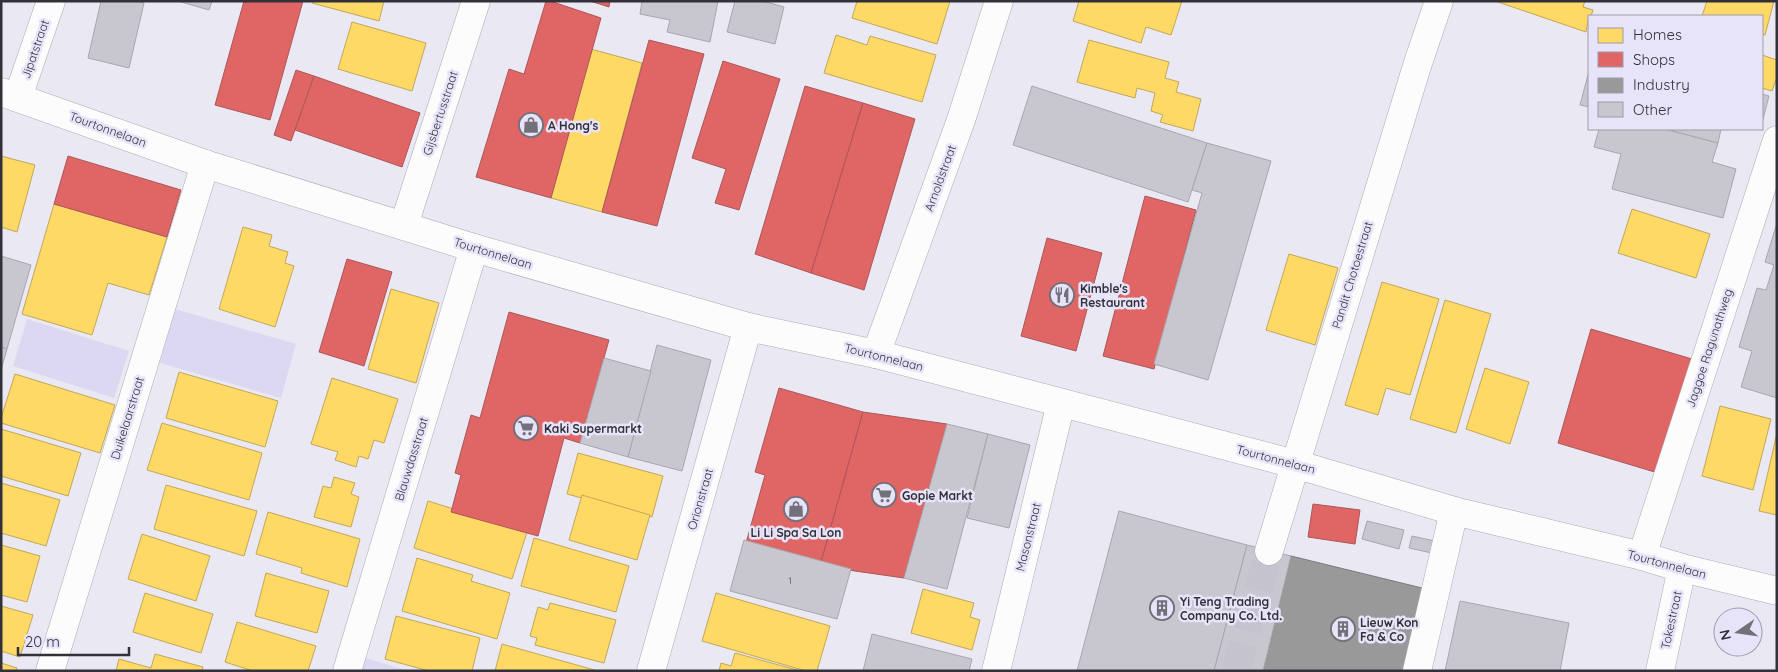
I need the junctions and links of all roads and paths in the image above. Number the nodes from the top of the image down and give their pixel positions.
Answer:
1 (51, 1) edge
2 (476, 1) edge
3 (999, 1) edge
4 (1439, 1) edge
5 (10, 95) edge
6 (1777, 140) edge
7 (205, 164) junction
8 (404, 225) junction
9 (474, 248) junction
10 (748, 327) junction
11 (876, 354) junction
12 (1061, 403) junction
13 (1294, 464) junction
14 (1454, 511) junction
15 (1269, 551) tunnel mouth
16 (1642, 556) junction
17 (1682, 568) junction
18 (1777, 592) edge
19 (50, 671) edge
20 (347, 671) edge
21 (651, 671) edge
22 (996, 671) edge
23 (1417, 671) edge
24 (1660, 671) edge

1 - 5 street, Jipatstraat
2 - 8 street, Gijsbertusstraat
3 - 11 street, Arnoldstraat
4 - 13 street, Pandit Chotoestraat
5 - 7 street, Tourtonnelaan
6 - 16 street, Jaggoe Ragunathweg
7 - 8 street, Tourtonnelaan
7 - 19 street, Duikelaarstraat
8 - 9 street, Tourtonnelaan
9 - 10 street, Tourtonnelaan
9 - 20 street, Blauwdasstraat
10 - 11 street, Tourtonnelaan
10 - 21 street, Orionstraat
11 - 12 street, Tourtonnelaan
12 - 13 street, Tourtonnelaan
12 - 22 street, Masonstraat
13 - 14 street, Tourtonnelaan
13 - 15 street, Pandit Chotoestraat
14 - 16 street, Tourtonnelaan
14 - 23 street
16 - 17 street, Tourtonnelaan
17 - 18 street, Tourtonnelaan
17 - 24 street, Tokestraat

